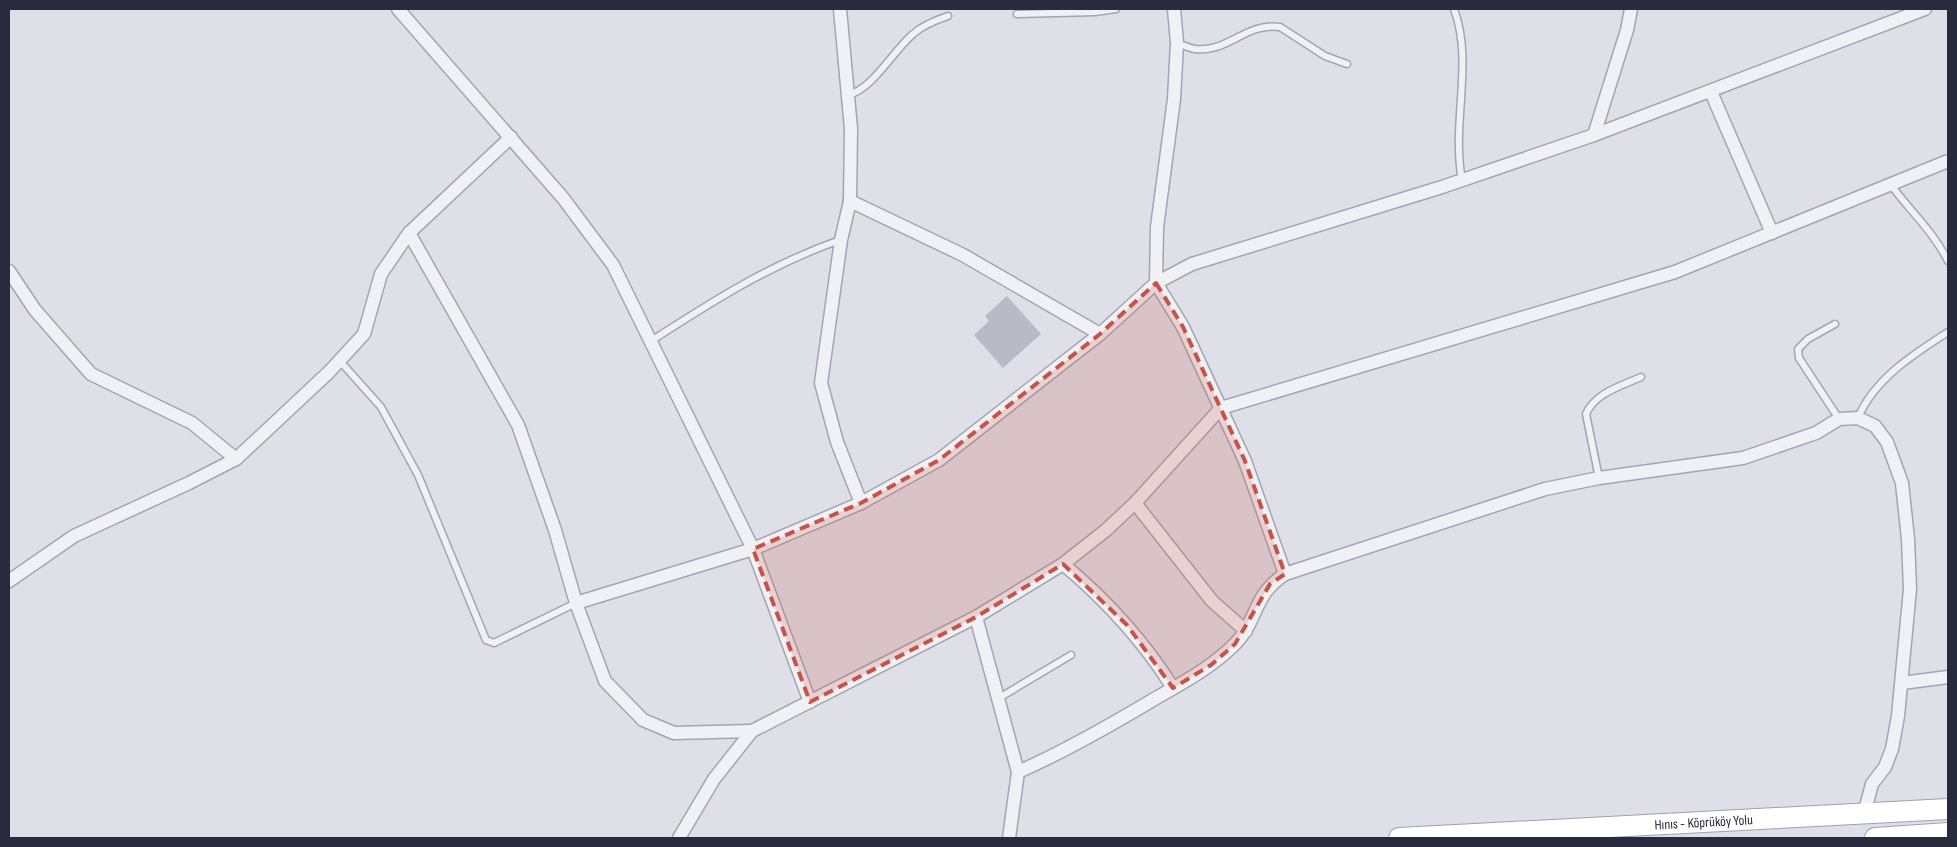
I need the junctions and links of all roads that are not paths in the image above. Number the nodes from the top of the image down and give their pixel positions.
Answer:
1 (398, 9) edge
2 (840, 9) edge
3 (1116, 9) edge
4 (1174, 9) edge
5 (1454, 9) edge
6 (1631, 9) edge
7 (1926, 9) edge
8 (1017, 14) dead end
9 (948, 16) dead end
10 (1177, 43) junction
11 (1347, 64) dead end
12 (1711, 92) junction
13 (847, 96) junction
14 (1594, 135) junction
15 (511, 137) junction
16 (1948, 161) edge
17 (1462, 180) junction
18 (1891, 184) junction
19 (850, 201) junction
20 (409, 232) junction
21 (1772, 233) junction
22 (842, 240) junction
23 (1948, 261) edge
24 (9, 271) edge
25 (1156, 283) junction
26 (1835, 324) dead end
27 (1948, 332) edge
28 (1100, 334) junction
29 (650, 341) junction
30 (339, 360) junction
31 (1641, 377) dead end
32 (1221, 408) junction
33 (1858, 418) junction
34 (1839, 419) junction
35 (236, 459) junction
36 (1599, 478) junction
37 (861, 503) junction
38 (1135, 503) junction
39 (753, 549) junction
40 (1063, 564) junction
41 (1285, 574) junction
42 (9, 581) edge
43 (576, 603) junction
44 (976, 617) junction
45 (1246, 630) junction
46 (1071, 655) dead end
47 (1948, 677) edge
48 (1902, 683) junction
49 (1173, 688) junction
50 (999, 698) junction
51 (810, 702) junction
52 (752, 731) junction
53 (1018, 772) junction
54 (1948, 809) edge
55 (1864, 814) junction
56 (1948, 834) edge
57 (679, 838) edge
58 (1009, 838) edge
59 (1399, 838) edge
60 (1874, 838) edge

1 - 15 street
2 - 13 street
3 - 8 lane
4 - 10 street
5 - 17 lane
6 - 14 street
7 - 12 street
9 - 13 lane
10 - 11 lane
10 - 25 street
12 - 14 street
12 - 21 street
13 - 19 street
14 - 17 street
15 - 20 street
15 - 29 street
16 - 18 street
17 - 25 street
18 - 21 street
18 - 23 lane
19 - 22 street
19 - 28 street
20 - 30 street
20 - 43 street
21 - 32 street
22 - 29 lane
22 - 37 street
24 - 35 street
25 - 28 street
25 - 32 street
26 - 34 lane
27 - 33 lane
28 - 37 street
29 - 39 street
30 - 35 street
30 - 43 lane
31 - 36 lane
32 - 38 street
32 - 41 street
33 - 34 street
33 - 48 street
34 - 36 street
35 - 42 street
36 - 41 street
37 - 39 street
38 - 40 street
38 - 45 street
39 - 43 street
39 - 51 street
40 - 44 street
40 - 49 street
41 - 45 street
43 - 52 street
44 - 50 street
44 - 51 street
45 - 49 street
46 - 50 lane
47 - 48 street
48 - 55 street
49 - 53 street
50 - 53 street
51 - 52 street
52 - 57 street
53 - 58 street
54 - 55 main road, Hınıs - Köprüköy Yolu
55 - 59 main road, Hınıs - Köprüköy Yolu
56 - 60 main road

